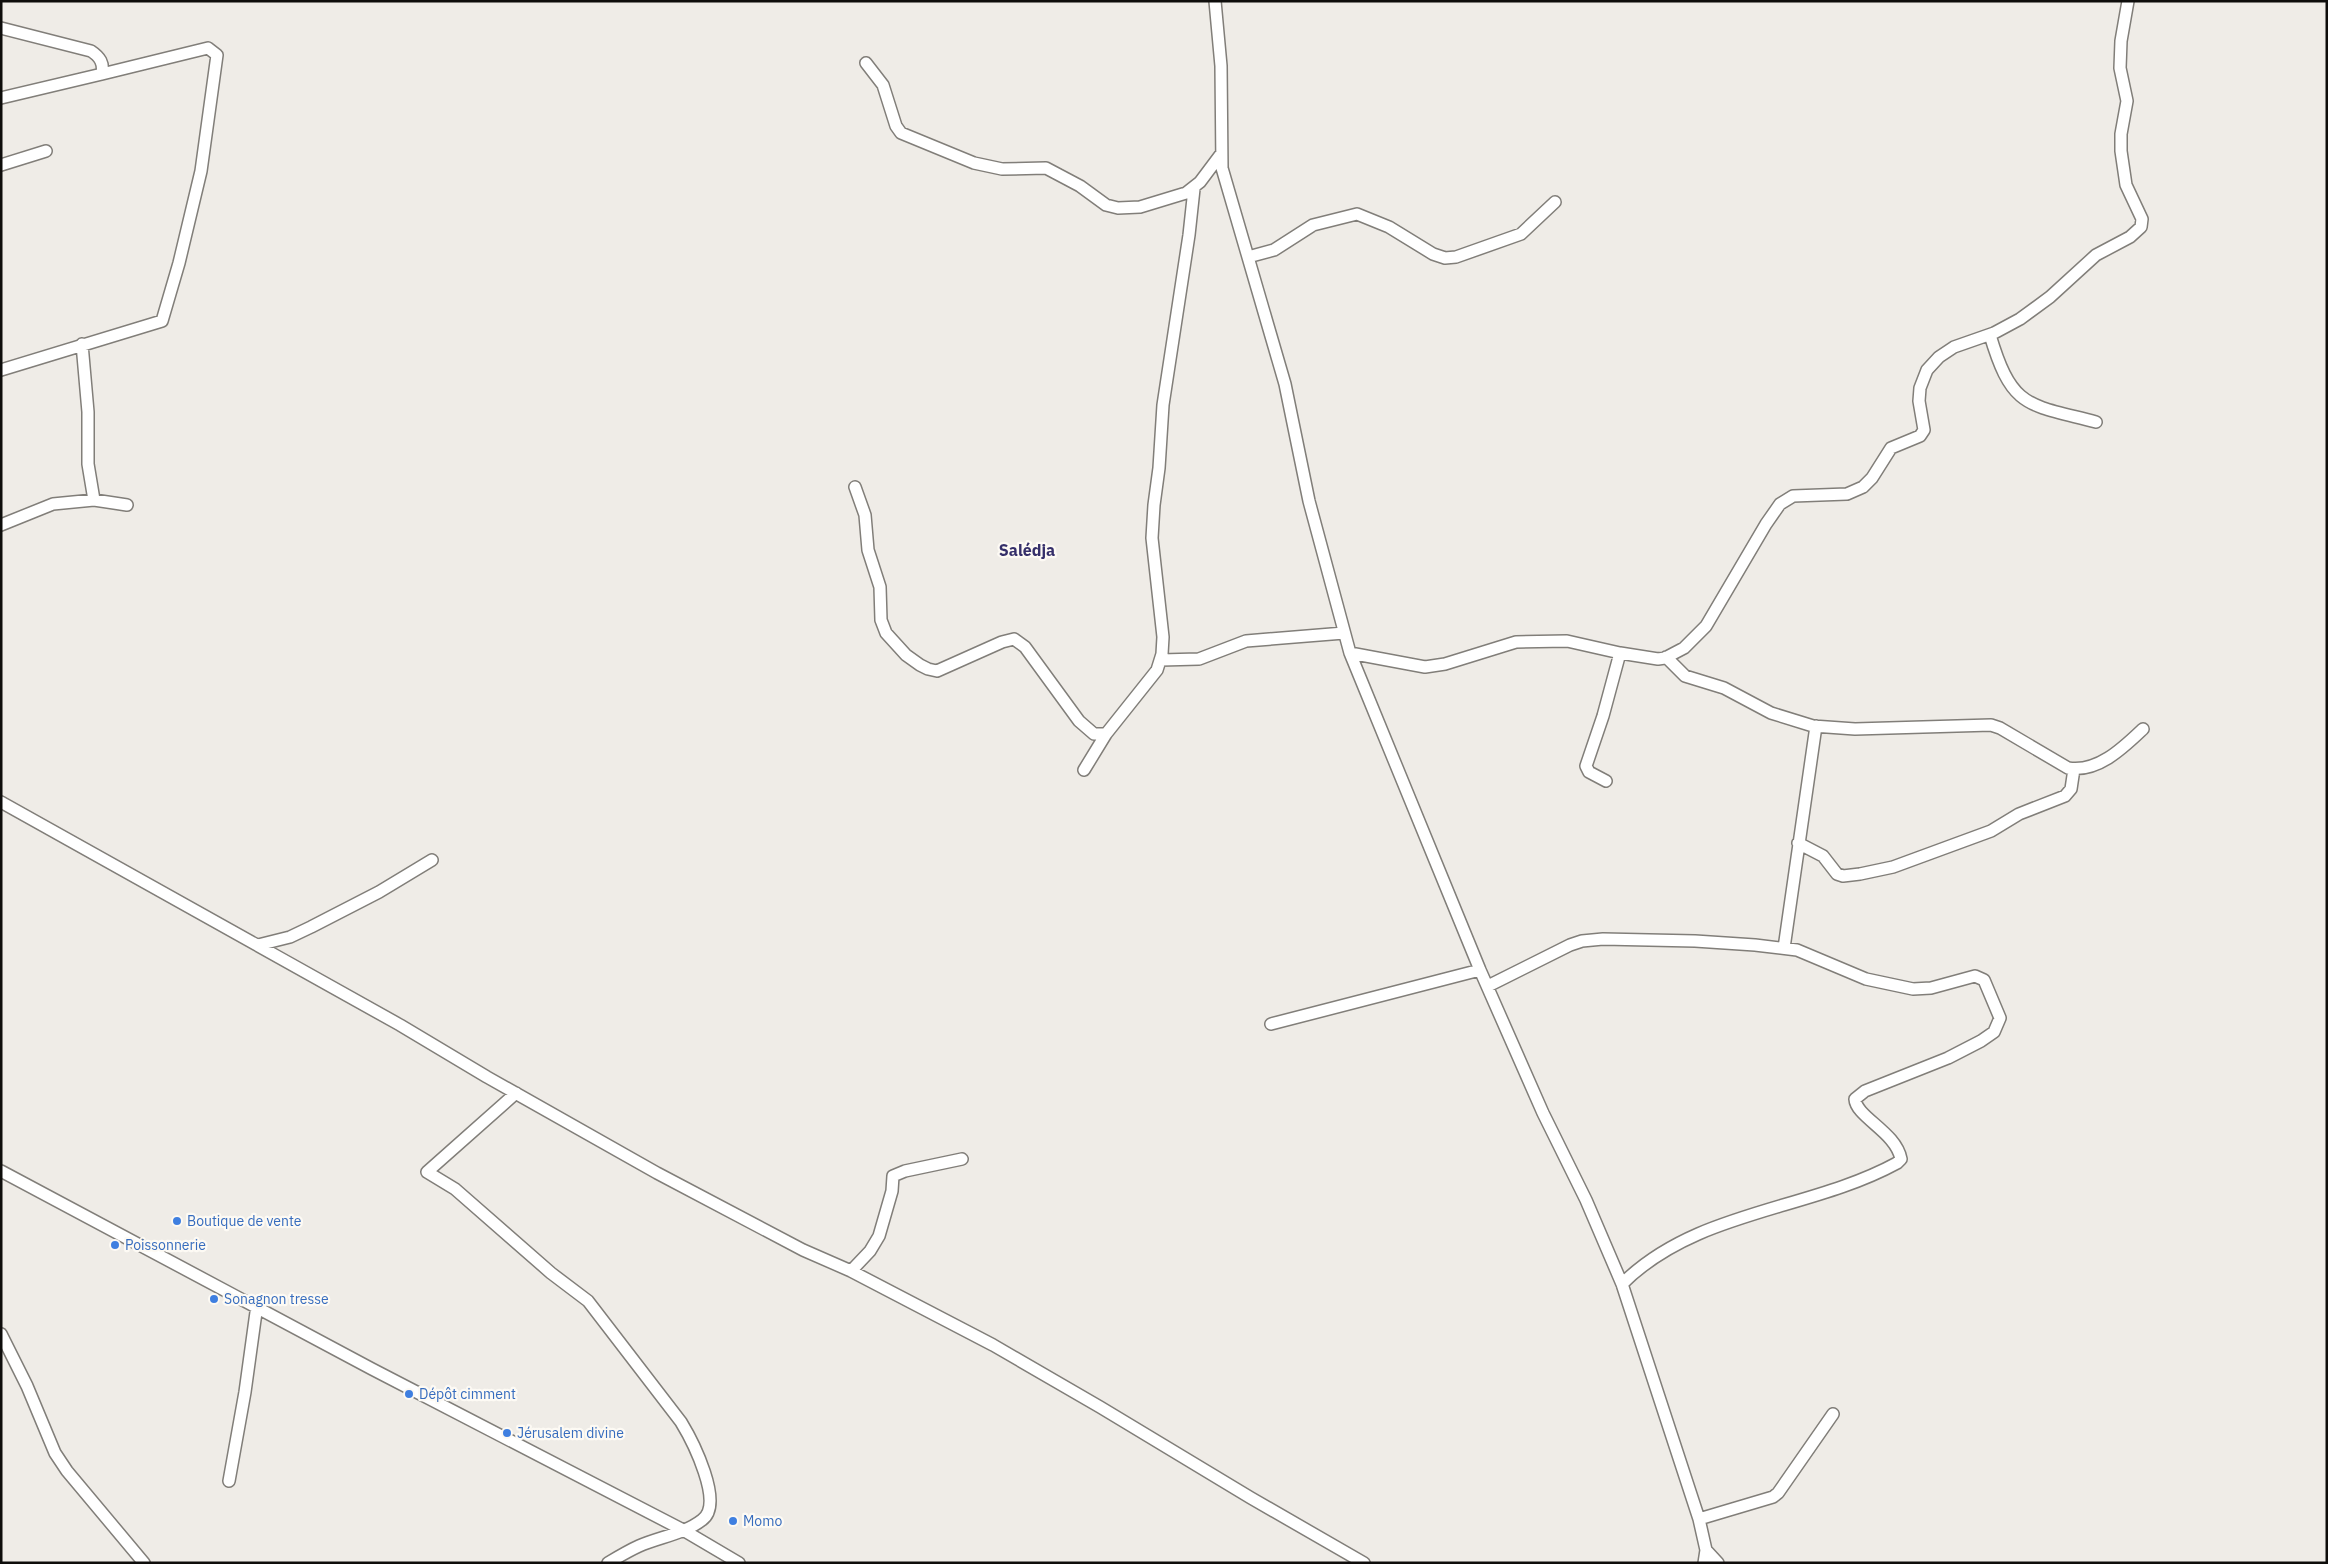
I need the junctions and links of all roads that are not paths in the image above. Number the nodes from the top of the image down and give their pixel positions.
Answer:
1 (1215, 1) edge
2 (2128, 1) edge
3 (1, 28) edge
4 (866, 63) dead end
5 (102, 74) junction
6 (1, 98) edge
7 (46, 151) dead end
8 (1221, 154) junction
9 (1, 165) edge
10 (1194, 189) junction
11 (1555, 202) dead end
12 (1248, 257) junction
13 (1990, 335) junction
14 (82, 344) junction
15 (1, 370) edge
16 (2096, 422) dead end
17 (855, 487) dead end
18 (94, 500) junction
19 (127, 505) dead end
20 (1, 525) edge
21 (1344, 633) junction
22 (1350, 653) junction
23 (1620, 653) junction
24 (1666, 657) junction
25 (1161, 660) junction
26 (1816, 726) junction
27 (2143, 729) dead end
28 (1106, 734) junction
29 (2074, 769) junction
30 (1084, 770) dead end
31 (1606, 781) dead end
32 (1, 802) edge
33 (1798, 843) junction
34 (432, 860) dead end
35 (258, 945) junction
36 (1784, 948) junction
37 (1480, 970) junction
38 (1488, 986) junction
39 (1271, 1024) dead end
40 (516, 1093) junction
41 (962, 1159) dead end
42 (1, 1171) edge
43 (850, 1271) junction
44 (1622, 1284) junction
45 (257, 1305) junction
46 (1, 1334) edge
47 (1833, 1414) dead end
48 (229, 1481) dead end
49 (1699, 1519) junction
50 (683, 1530) junction
51 (1706, 1550) junction
52 (144, 1563) edge
53 (608, 1563) edge
54 (740, 1563) edge
55 (1364, 1563) edge
56 (1704, 1563) edge
57 (1718, 1563) edge

1 - 8 street
2 - 13 street
3 - 5 street
4 - 10 street
5 - 6 street
5 - 14 street
7 - 9 street
8 - 10 street
8 - 12 street
10 - 25 street
11 - 12 street
12 - 21 street
13 - 16 street
13 - 24 street
14 - 15 street
14 - 18 street
17 - 28 street
18 - 19 street
18 - 20 street
21 - 22 street
21 - 25 street
22 - 23 street
22 - 37 street
23 - 24 street
23 - 31 street
24 - 26 street
25 - 28 street
26 - 29 street
26 - 33 street
27 - 29 street
28 - 30 street
29 - 33 street
32 - 35 street
33 - 36 street
34 - 35 street
35 - 40 street
36 - 38 street
36 - 44 street
37 - 38 street
37 - 39 street
38 - 44 street
40 - 43 street
40 - 50 street
41 - 43 street
42 - 45 street
43 - 55 street
44 - 49 street
45 - 48 street
45 - 50 street
46 - 52 street
47 - 49 street
49 - 51 street
50 - 53 street
50 - 54 street
51 - 56 street
51 - 57 street

